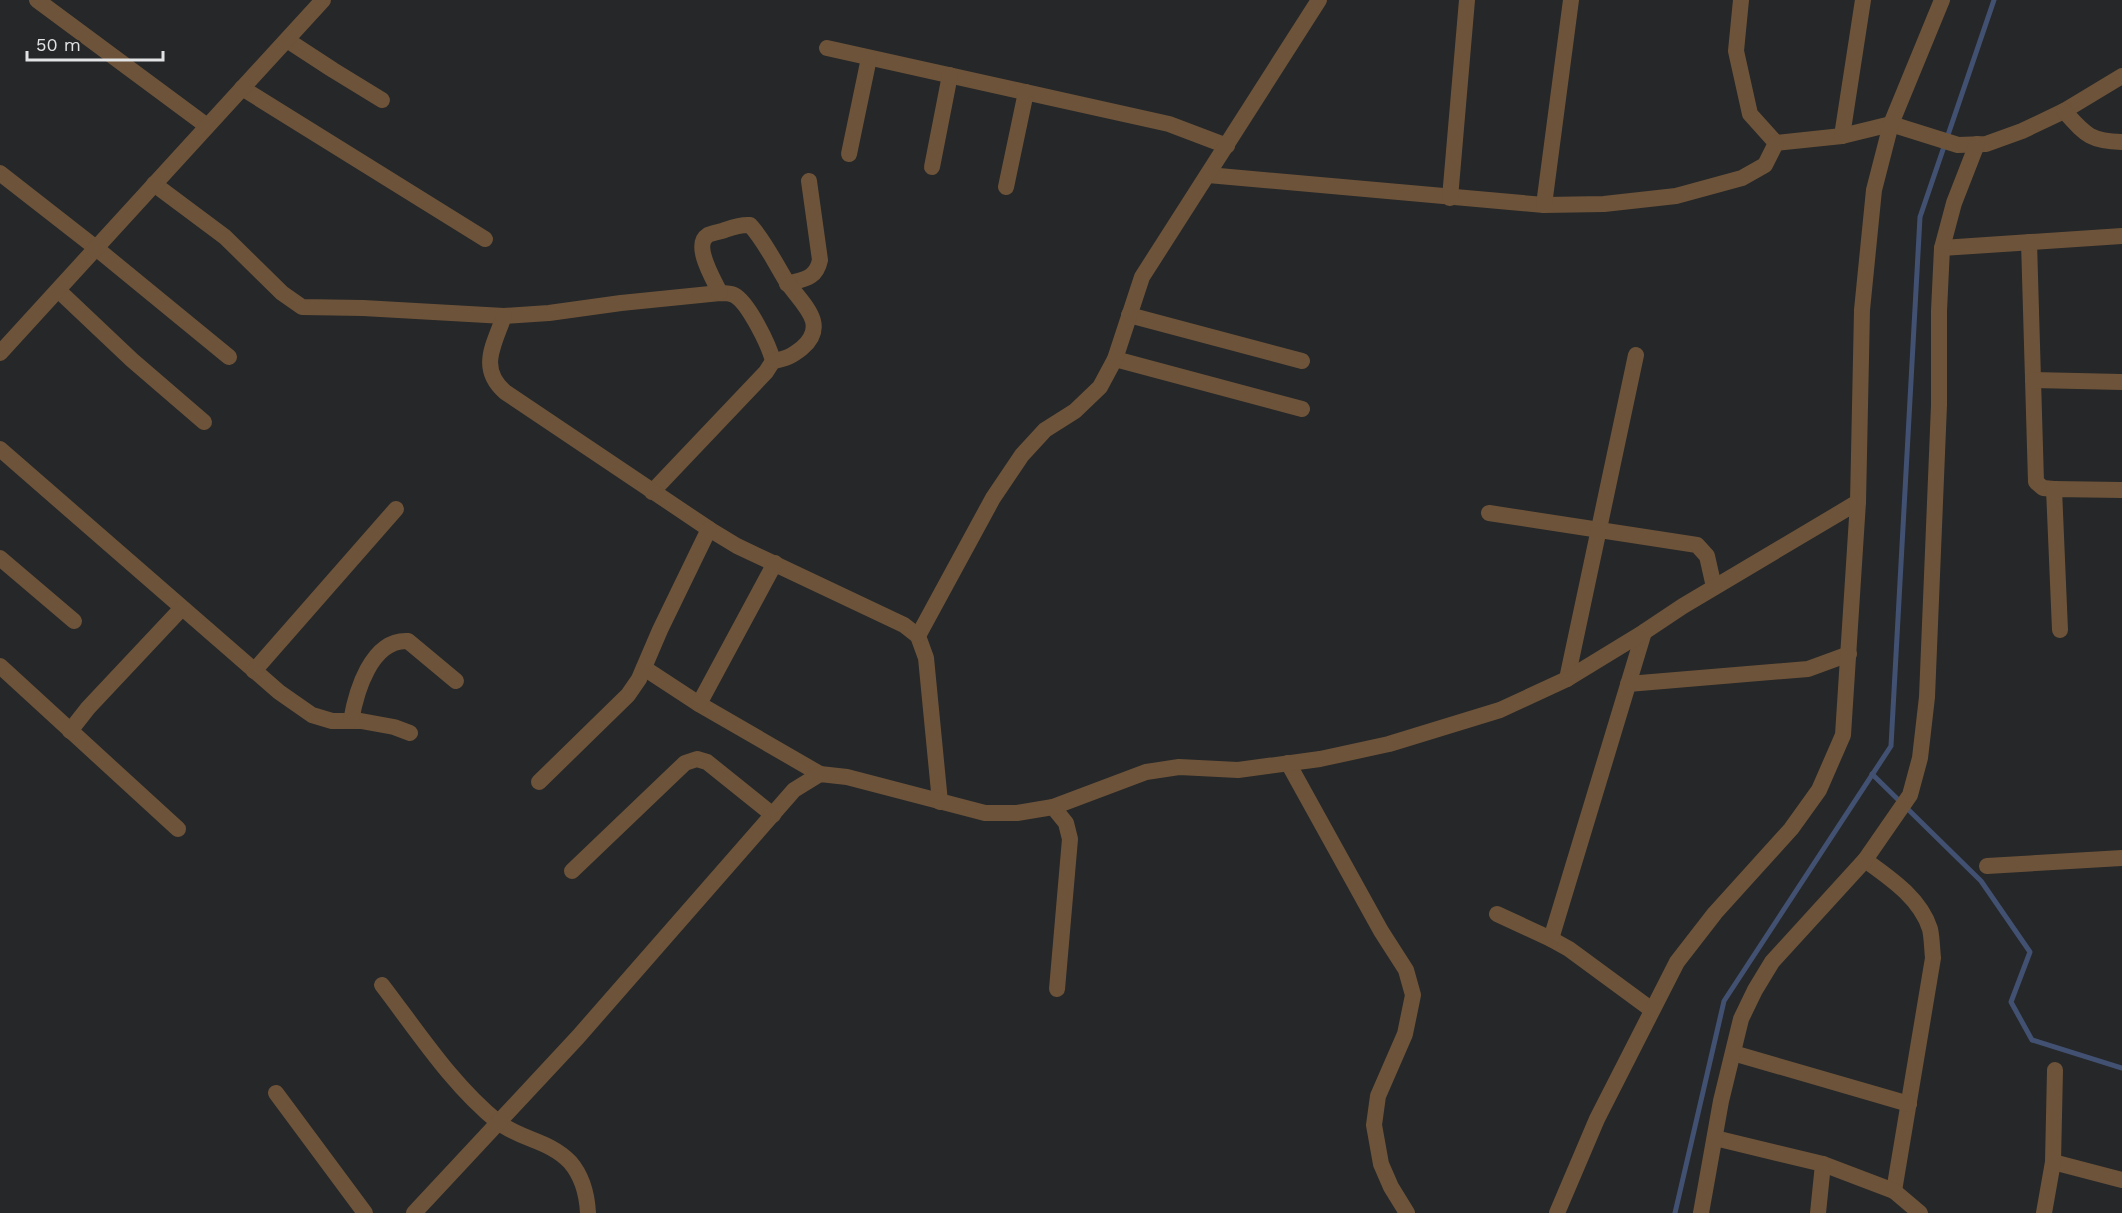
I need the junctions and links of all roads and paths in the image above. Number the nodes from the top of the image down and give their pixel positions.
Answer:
1 (37, 0) edge
2 (323, 0) edge
3 (1319, 0) edge
4 (1467, 0) edge
5 (1571, 0) edge
6 (1741, 0) edge
7 (1863, 0) edge
8 (1942, 0) edge
9 (287, 39) junction
10 (827, 48) dead end
11 (868, 58) junction
12 (950, 75) junction
13 (2122, 76) edge
14 (242, 88) junction
15 (1026, 92) junction
16 (382, 100) dead end
17 (2064, 111) junction
18 (1896, 125) junction
19 (207, 126) junction
20 (1842, 136) junction
21 (2122, 142) edge
22 (1776, 143) junction
23 (1977, 144) junction
24 (1227, 146) junction
25 (849, 154) dead end
26 (932, 167) dead end
27 (0, 173) edge
28 (1208, 175) junction
29 (809, 181) dead end
30 (154, 184) junction
31 (1006, 187) dead end
32 (1450, 198) junction
33 (1544, 206) junction
34 (2122, 236) edge
35 (485, 239) dead end
36 (2029, 242) junction
37 (96, 248) junction
38 (1942, 248) junction
39 (788, 284) junction
40 (58, 290) junction
41 (720, 293) junction
42 (1130, 315) junction
43 (504, 316) junction
44 (0, 353) edge
45 (1636, 355) dead end
46 (229, 357) dead end
47 (1115, 359) junction
48 (773, 361) junction
49 (1302, 361) dead end
50 (2033, 380) junction
51 (2122, 382) edge
52 (1302, 409) dead end
53 (204, 422) dead end
54 (0, 449) edge
55 (2054, 489) junction
56 (2122, 490) edge
57 (652, 492) junction
58 (1858, 502) junction
59 (396, 509) dead end
60 (1490, 513) dead end
61 (705, 526) junction
62 (1598, 530) junction
63 (0, 558) edge
64 (775, 563) junction
65 (1714, 587) junction
66 (182, 608) junction
67 (75, 621) dead end
68 (2060, 630) dead end
69 (1644, 632) junction
70 (918, 636) junction
71 (1849, 654) junction
72 (0, 666) edge
73 (644, 668) junction
74 (254, 671) junction
75 (1567, 679) junction
76 (456, 681) dead end
77 (1628, 684) junction
78 (699, 704) junction
79 (351, 721) junction
80 (70, 731) junction
81 (410, 733) dead end
82 (1288, 764) junction
83 (820, 774) junction
84 (539, 782) dead end
85 (940, 802) junction
86 (1053, 807) junction
87 (773, 815) junction
88 (178, 829) dead end
89 (2122, 858) edge
90 (1865, 860) junction
91 (1988, 866) dead end
92 (572, 871) dead end
93 (1497, 914) dead end
94 (1551, 939) junction
95 (382, 985) dead end
96 (1057, 989) dead end
97 (1652, 1010) junction
98 (1733, 1053) junction
99 (2055, 1070) dead end
100 (276, 1093) dead end
101 (1909, 1104) junction
102 (499, 1122) junction
103 (1715, 1138) junction
104 (2053, 1162) junction
105 (1823, 1164) junction
106 (2122, 1180) edge
107 (1894, 1191) junction
108 (365, 1213) edge
109 (414, 1213) edge
110 (588, 1213) edge
111 (1407, 1213) edge
112 (1557, 1213) edge
113 (1701, 1213) edge
114 (1818, 1213) edge
115 (1920, 1213) edge
116 (2044, 1213) edge

1 - 19 street
2 - 9 street
3 - 24 street
4 - 32 street
5 - 33 street
6 - 22 street
7 - 20 street
8 - 18 street
9 - 14 street
9 - 16 street
10 - 11 street
11 - 12 street
11 - 25 street
12 - 15 street
12 - 26 street
13 - 17 street
14 - 19 street
14 - 35 street
15 - 24 street
15 - 31 street
17 - 21 street
17 - 23 street
18 - 20 street
18 - 23 street
18 - 58 street
19 - 30 street
20 - 22 street
22 - 33 street
23 - 38 street
24 - 28 street
27 - 37 street
28 - 32 street
28 - 42 street
29 - 39 street
30 - 37 street
30 - 43 street
32 - 33 street
34 - 36 street
36 - 38 street
36 - 50 street
37 - 40 street
37 - 46 street
38 - 90 street
39 - 41 street
39 - 48 street
40 - 44 street
40 - 53 street
41 - 43 street
41 - 48 street
42 - 47 street
42 - 49 street
43 - 57 street
45 - 62 street
47 - 52 street
47 - 70 street
48 - 57 street
50 - 51 street
50 - 55 street
54 - 66 street
55 - 56 street
55 - 68 street
57 - 61 street
58 - 65 street
58 - 71 street
59 - 74 street
60 - 62 street
61 - 64 street
61 - 73 street
62 - 65 street
62 - 75 street
63 - 67 street
64 - 70 street
64 - 78 street
65 - 69 street
66 - 74 street
66 - 80 street
69 - 75 street
69 - 77 street
70 - 85 street
71 - 77 street
71 - 97 street
72 - 80 street
73 - 78 street
73 - 84 street
74 - 79 street
75 - 82 street
76 - 79 street
77 - 94 street
78 - 83 street
79 - 81 street
80 - 88 street
82 - 86 street
82 - 111 street
83 - 85 street
83 - 87 street
85 - 86 street
86 - 96 street
87 - 92 street
87 - 102 street
89 - 91 street
90 - 98 street
90 - 101 street
93 - 94 street
94 - 97 street
95 - 102 street
97 - 112 street
98 - 101 street
98 - 103 street
99 - 104 street
100 - 108 street
101 - 107 street
102 - 109 street
102 - 110 street
103 - 105 street
103 - 113 street
104 - 106 street
104 - 116 street
105 - 107 street
105 - 114 street
107 - 115 street

